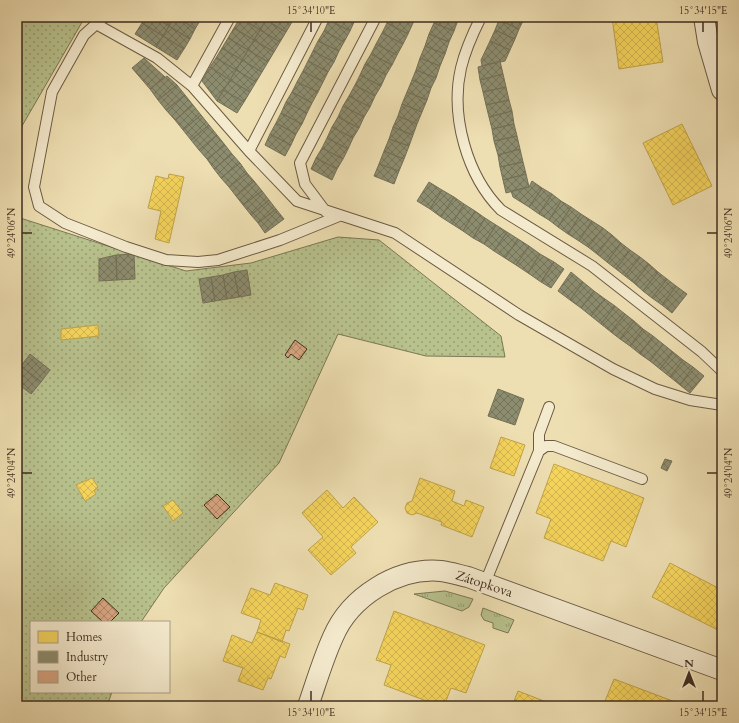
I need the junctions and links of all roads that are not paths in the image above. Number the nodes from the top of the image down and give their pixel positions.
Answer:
1 (104, 17) edge
2 (230, 17) edge
3 (318, 17) edge
4 (376, 17) edge
5 (481, 17) edge
6 (704, 17) edge
7 (96, 24) junction
8 (192, 86) junction
9 (722, 90) edge
10 (249, 151) junction
11 (326, 212) junction
12 (340, 216) junction
13 (722, 371) edge
14 (722, 405) edge
15 (548, 407) dead end
16 (540, 451) junction
17 (642, 479) dead end
18 (485, 583) junction
19 (722, 670) edge
20 (308, 706) edge

1 - 7 lane
2 - 8 lane
3 - 10 lane
4 - 11 lane
5 - 13 lane
6 - 9 street
7 - 8 lane
7 - 12 lane
8 - 10 lane
10 - 11 lane
11 - 12 lane
12 - 14 lane
15 - 16 lane
16 - 17 lane
16 - 18 lane
18 - 19 street, Zátopkova
18 - 20 street, Zátopkova

